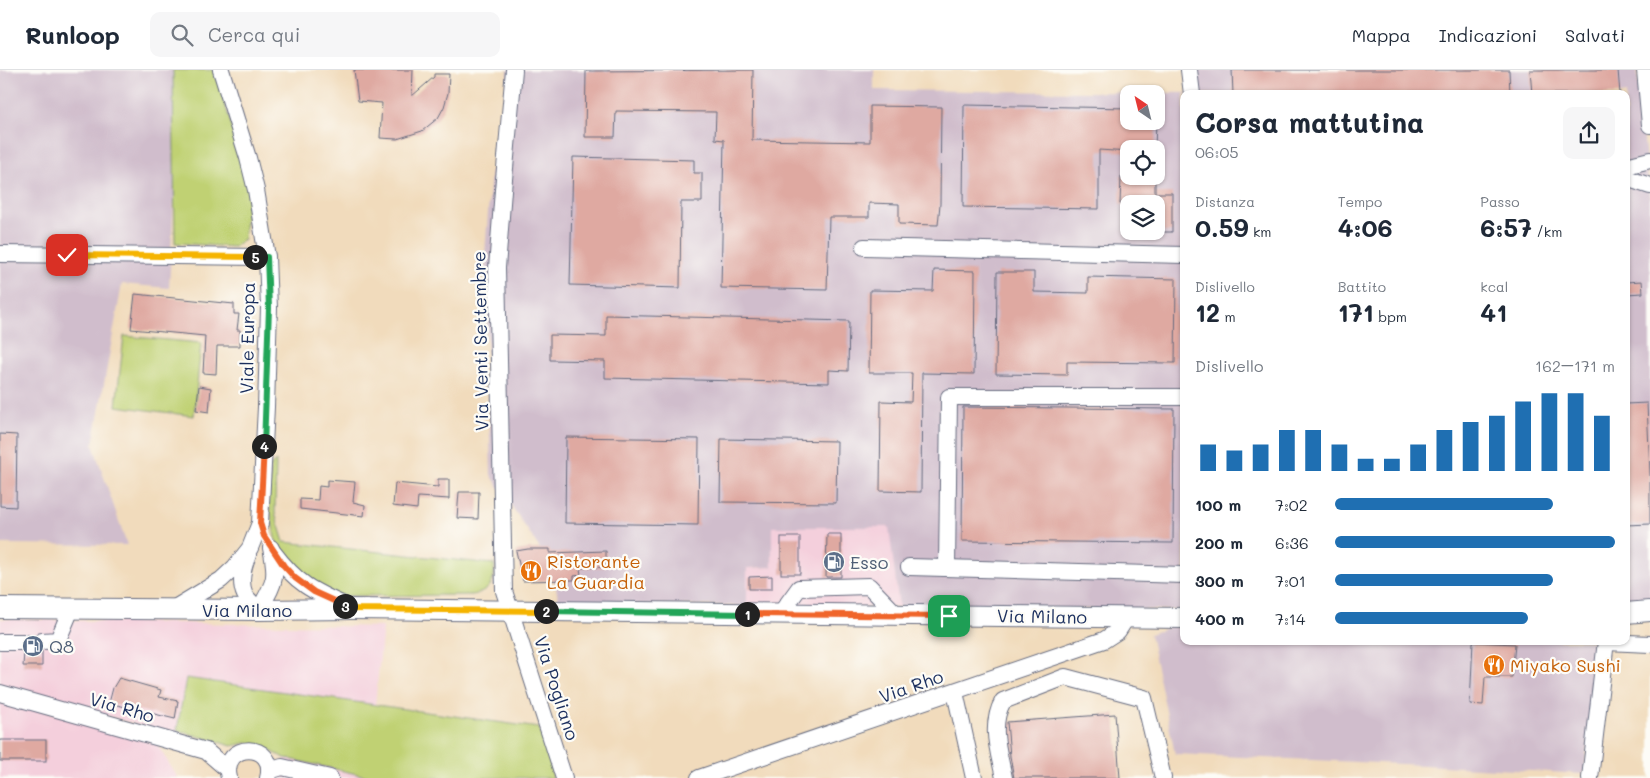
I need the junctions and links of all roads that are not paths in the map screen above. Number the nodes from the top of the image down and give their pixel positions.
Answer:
1 (221, 70) edge
2 (514, 70) edge
3 (1189, 70) edge
4 (1644, 70) edge
5 (1192, 90) edge
6 (1650, 125) edge
7 (1650, 160) edge
8 (1630, 165) edge
9 (1630, 179) edge
10 (1650, 186) edge
11 (864, 247) dead end
12 (0, 254) edge
13 (1180, 255) edge
14 (267, 257) junction
15 (1180, 397) edge
16 (260, 523) junction
17 (250, 548) junction
18 (271, 548) junction
19 (909, 567) dead end
20 (947, 568) junction
21 (1180, 575) edge
22 (0, 608) edge
23 (71, 609) junction
24 (174, 609) junction
25 (352, 609) junction
26 (259, 610) junction
27 (511, 611) junction
28 (1650, 611) edge
29 (1630, 613) edge
30 (780, 614) junction
31 (897, 615) junction
32 (1127, 617) junction
33 (1180, 618) edge
34 (42, 641) dead end
35 (0, 642) edge
36 (24, 642) dead end
37 (1630, 643) edge
38 (1650, 644) edge
39 (1606, 645) edge
40 (955, 692) junction
41 (0, 693) edge
42 (229, 774) edge
43 (268, 774) edge
44 (330, 778) edge
45 (564, 778) edge
46 (699, 778) edge
47 (974, 778) edge
48 (1004, 778) edge
49 (1163, 778) edge
50 (1590, 778) edge

1 - 14 street, Viale Europa
2 - 27 street, Via Venti Settembre
3 - 5 street
4 - 6 street
7 - 8 street
9 - 10 street
11 - 13 street
12 - 14 street
14 - 16 street, Viale Europa
15 - 20 street
16 - 17 street, Viale Europa
16 - 18 street, Viale Europa
17 - 24 street, Viale Europa
17 - 26 street
18 - 25 street, Viale Europa
18 - 26 street
19 - 20 street
20 - 21 street
22 - 23 main road, Via Milano
23 - 24 main road, Via Milano
23 - 34 street
24 - 26 main road, Via Milano
25 - 26 main road, Via Milano
25 - 27 main road, Via Milano
27 - 30 main road, Via Milano
27 - 45 street, Via Pogliano
28 - 29 main road
30 - 31 main road, Via Milano
30 - 31 street
31 - 32 main road, Via Milano
32 - 33 main road, Via Milano
32 - 40 street, Via Rho
35 - 36 street
37 - 38 street
39 - 50 street
40 - 46 street, Via Rho
40 - 47 street
41 - 42 street, Via Rho
42 - 43 street, Via Rho
43 - 44 street, Via Rho
48 - 49 street

